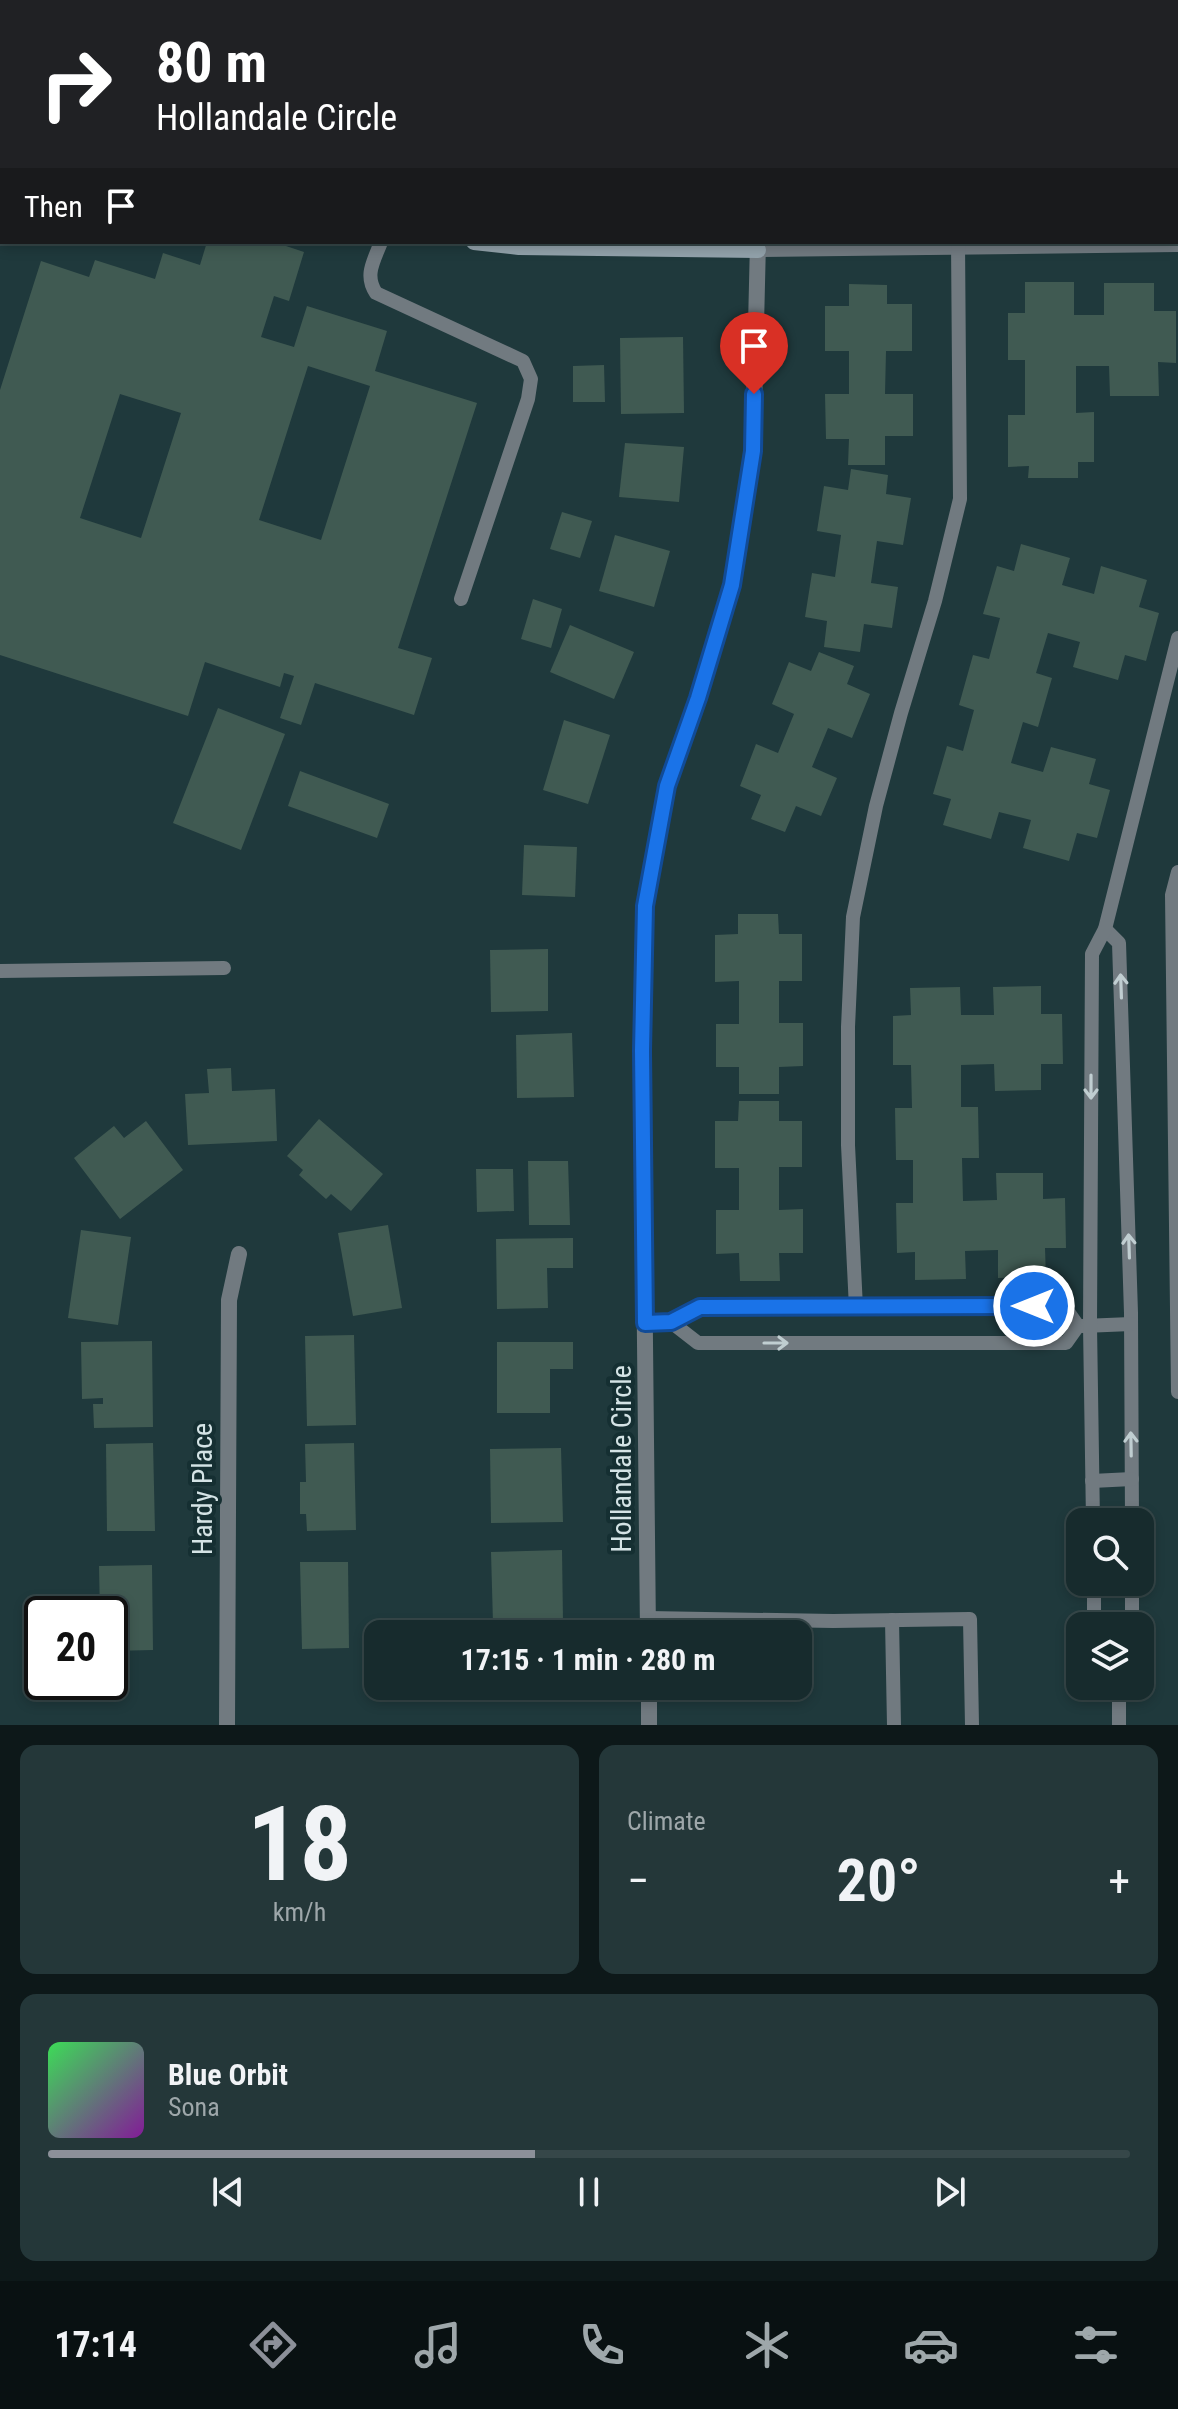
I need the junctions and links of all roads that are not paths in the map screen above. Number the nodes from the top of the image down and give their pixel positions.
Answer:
1 (380, 244) edge
2 (492, 244) edge
3 (958, 245) edge
4 (1178, 245) edge
5 (758, 246) edge
6 (461, 599) dead end
7 (1178, 638) edge
8 (1178, 872) edge
9 (1105, 929) junction
10 (224, 968) dead end
11 (0, 971) edge
12 (239, 1254) dead end
13 (856, 1308) junction
14 (671, 1322) junction
15 (645, 1323) junction
16 (1131, 1324) junction
17 (1084, 1326) junction
18 (1178, 1329) edge
19 (1178, 1392) edge
20 (1132, 1479) junction
21 (1092, 1481) junction
22 (1093, 1508) edge
23 (1132, 1508) edge
24 (648, 1620) edge
25 (892, 1620) junction
26 (812, 1622) edge
27 (649, 1700) edge
28 (1118, 1700) edge
29 (227, 1725) edge
30 (649, 1725) edge
31 (894, 1725) edge
32 (972, 1725) edge
33 (1119, 1725) edge

1 - 6 lane
2 - 5 street
3 - 4 lane
3 - 5 lane
3 - 13 lane
5 - 15 street, Hollandale Circle
7 - 9 lane
8 - 18 lane
16 -> 9 lane
9 -> 17 lane
10 - 11 lane
12 - 29 street, Hardy Place
13 - 14 lane
13 - 17 lane
14 - 15 lane
14 -> 17 lane
15 - 24 street, Hollandale Circle
16 - 17 lane
20 -> 16 lane
17 - 21 lane
18 - 19 lane
20 - 21 lane
20 - 23 lane
21 - 22 lane
25 - 26 lane
25 - 31 lane
25 - 32 lane
27 - 30 street
28 - 33 lane

